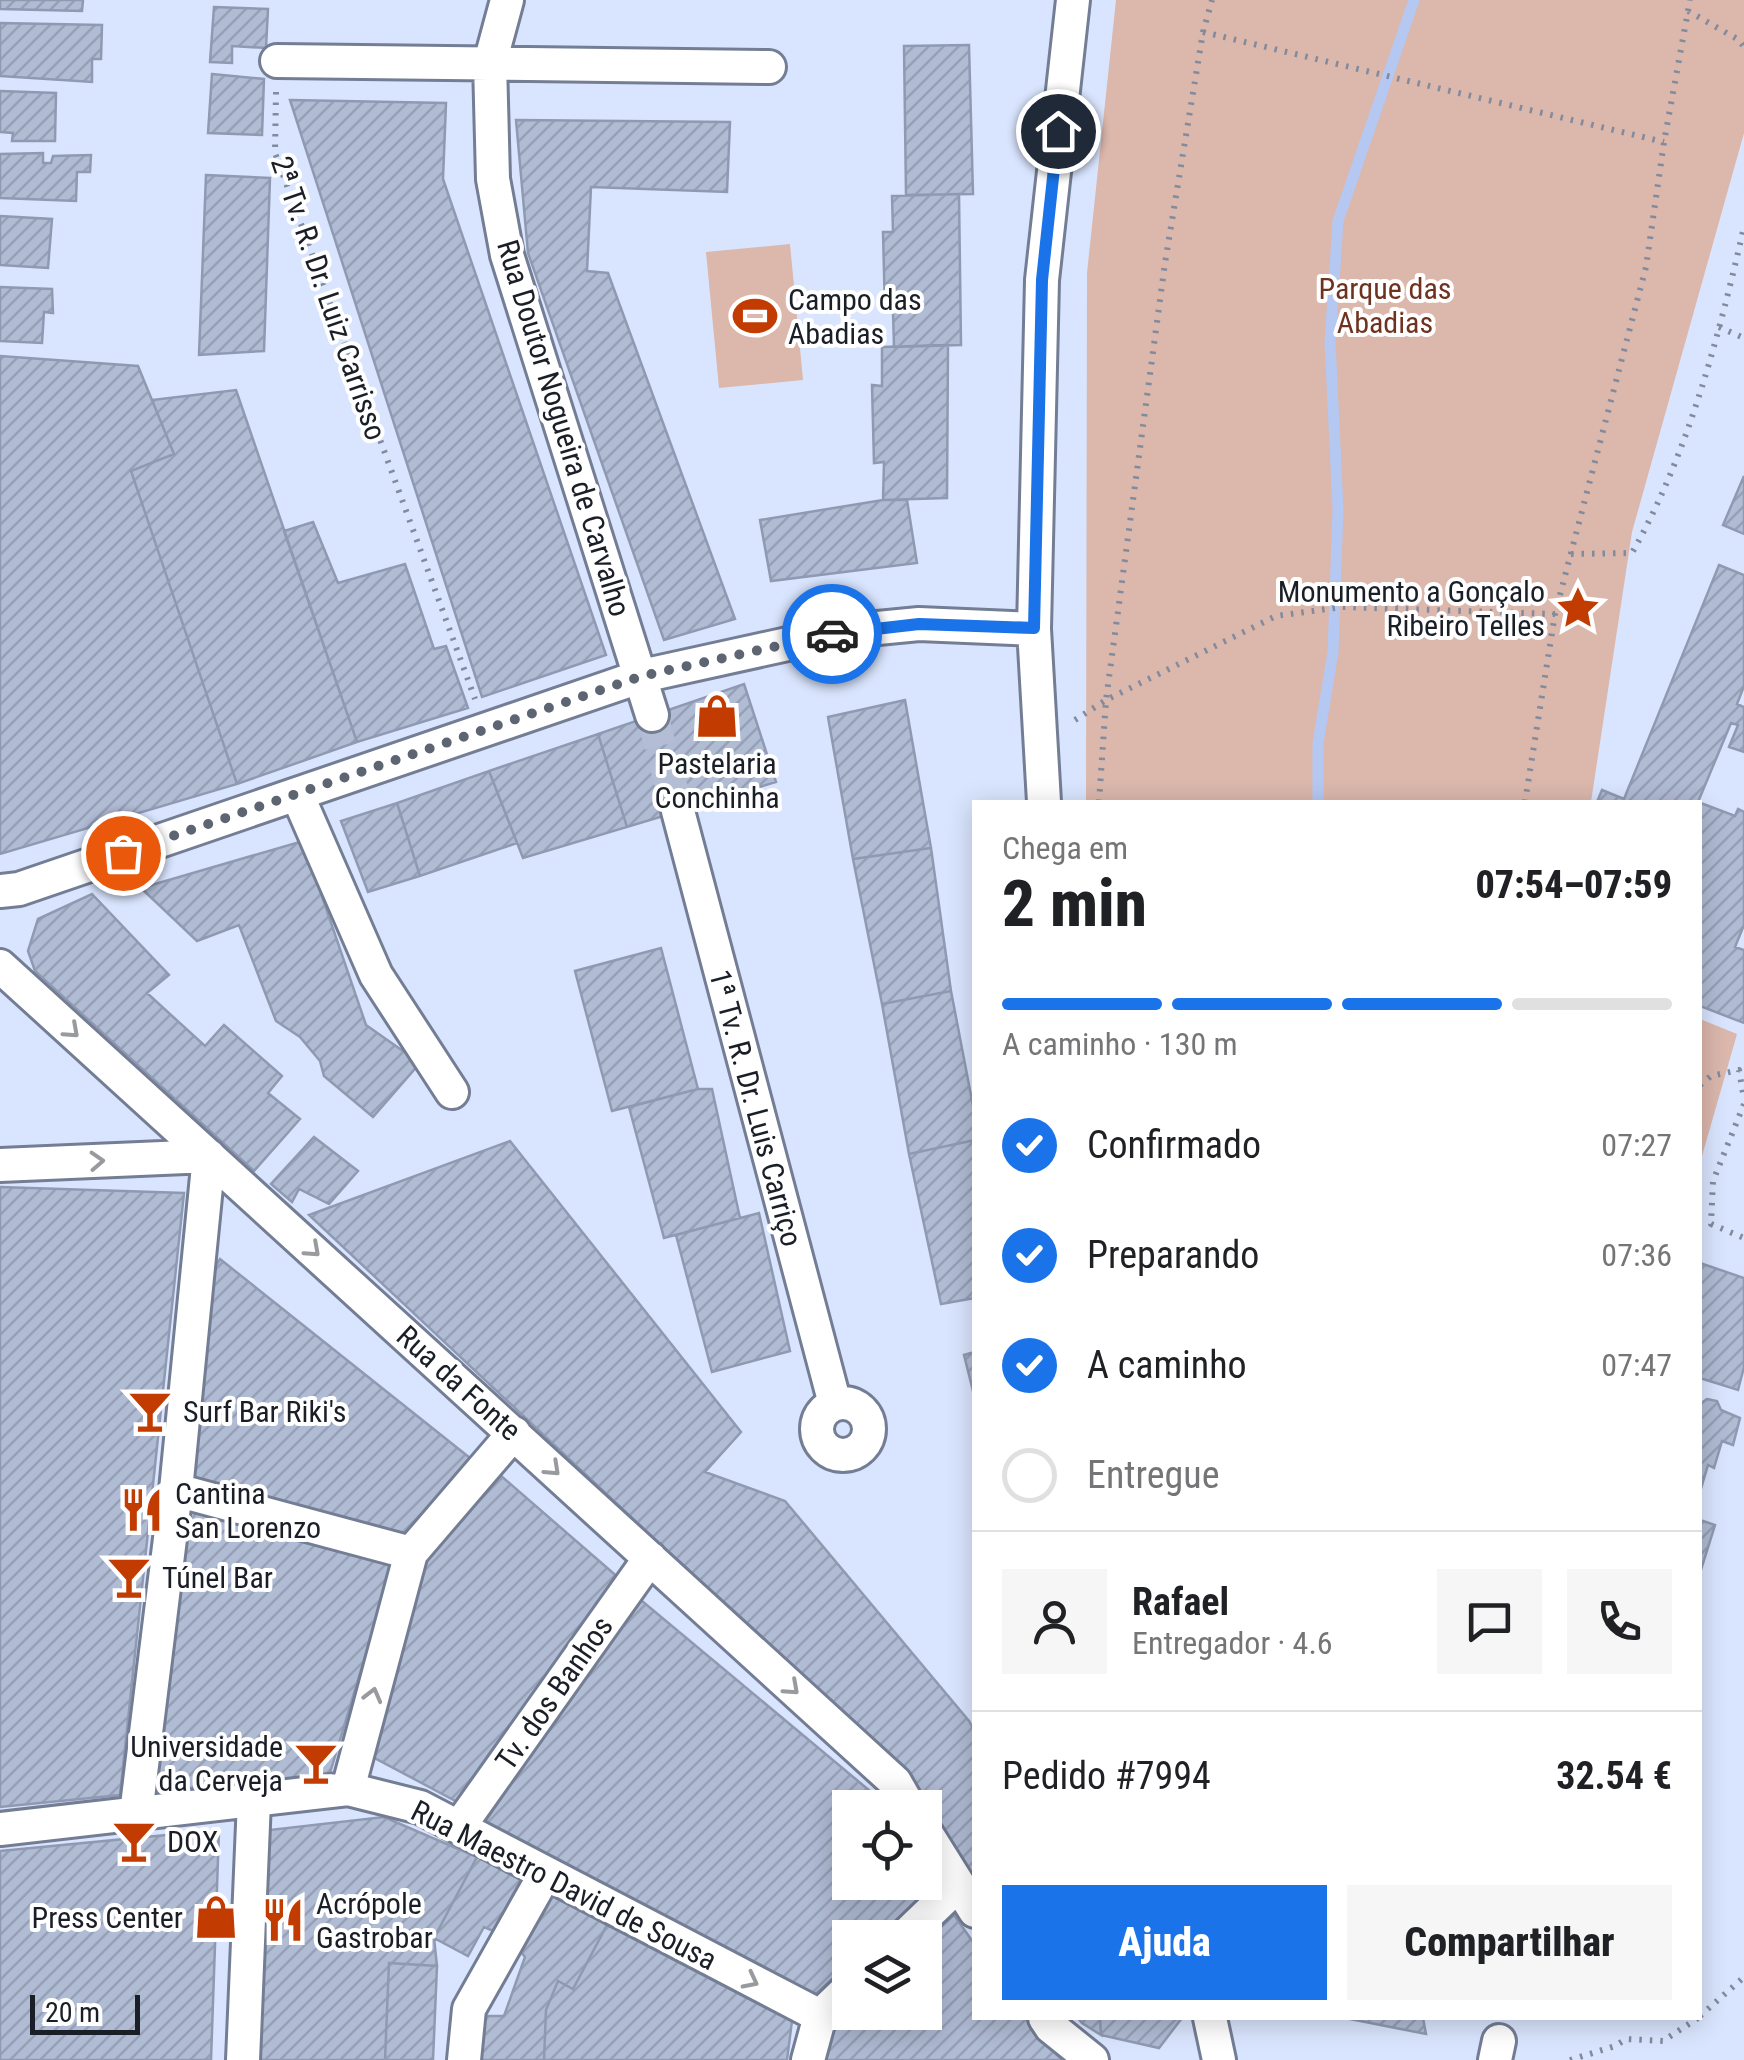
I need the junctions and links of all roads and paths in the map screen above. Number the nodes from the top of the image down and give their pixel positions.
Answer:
1 (507, 0) edge
2 (1073, 0) edge
3 (1212, 0) edge
4 (1690, 0) edge
5 (1688, 12) junction
6 (1203, 32) junction
7 (1744, 48) edge
8 (276, 61) joint
9 (490, 63) junction
10 (769, 66) dead end
11 (1664, 142) junction
12 (1744, 227) edge
13 (1719, 327) junction
14 (1744, 338) edge
15 (1572, 554) junction
16 (1556, 614) junction
17 (1034, 628) junction
18 (642, 676) junction
19 (1106, 700) junction
20 (652, 716) tunnel mouth
21 (1075, 720) dead end
22 (486, 730) junction
23 (297, 794) junction
24 (1044, 800) edge
25 (1098, 800) edge
26 (1525, 800) edge
27 (678, 812) tunnel mouth
28 (0, 891) edge
29 (0, 966) edge
30 (1702, 1083) edge
31 (452, 1092) dead end
32 (1744, 1101) edge
33 (209, 1156) junction
34 (0, 1165) edge
35 (1744, 1238) edge
36 (834, 1404) dead end
37 (514, 1433) junction
38 (176, 1490) junction
39 (411, 1554) junction
40 (650, 1558) junction
41 (348, 1790) junction
42 (900, 1790) edge
43 (254, 1801) junction
44 (136, 1814) junction
45 (459, 1828) junction
46 (0, 1829) edge
47 (942, 1859) edge
48 (546, 1874) junction
49 (966, 1898) edge
50 (931, 1920) edge
51 (1744, 1977) edge
52 (832, 2005) edge
53 (1702, 2014) edge
54 (820, 2016) junction
55 (1047, 2020) edge
56 (1210, 2020) edge
57 (1695, 2020) edge
58 (244, 2060) edge
59 (464, 2060) edge
60 (808, 2060) edge
61 (1092, 2060) edge
62 (1219, 2060) edge
63 (1570, 2060) edge

1 - 9 street, Rua Doutor Nogueira de Carvalho
2 - 17 street
3 - 6 path
4 - 5 path
5 - 7 path
5 - 11 path
6 - 11 path
6 - 19 path
8 - 9 street
8 - 22 path, 2ª Tv. R. Dr. Luiz Carrisso
9 - 10 street
9 - 18 street, Rua Doutor Nogueira de Carvalho
11 - 15 path
12 - 13 path
13 - 14 path
13 - 15 path
15 - 16 path
16 - 19 path
16 - 26 path
17 - 18 street
17 - 24 street
18 - 20 street, Rua Doutor Nogueira de Carvalho
18 - 22 street
19 - 21 path
19 - 25 path
22 - 23 street
23 - 28 street
23 - 31 street
27 - 36 street, 1ª Tv. R. Dr. Luis Carriço
29 -> 33 street, Rua da Fonte
30 - 32 path
32 - 35 path
34 -> 33 street
33 -> 37 street, Rua da Fonte
33 - 38 street
37 - 39 street
37 -> 40 street, Rua da Fonte
38 - 39 street
38 - 44 street
41 -> 39 street
40 -> 42 street, Rua da Fonte
40 - 45 street, Tv. dos Banhos
41 - 43 street, Rua Maestro David de Sousa
41 - 45 street, Rua Maestro David de Sousa
43 - 44 street, Rua Maestro David de Sousa
43 - 58 street
44 - 46 street, Rua Maestro David de Sousa
45 - 48 street, Rua Maestro David de Sousa
47 - 49 street
48 -> 54 street, Rua Maestro David de Sousa
48 - 59 street
49 - 50 street
51 - 53 path
52 - 54 street
54 - 60 street
55 - 61 street
56 - 62 street
57 - 63 path

